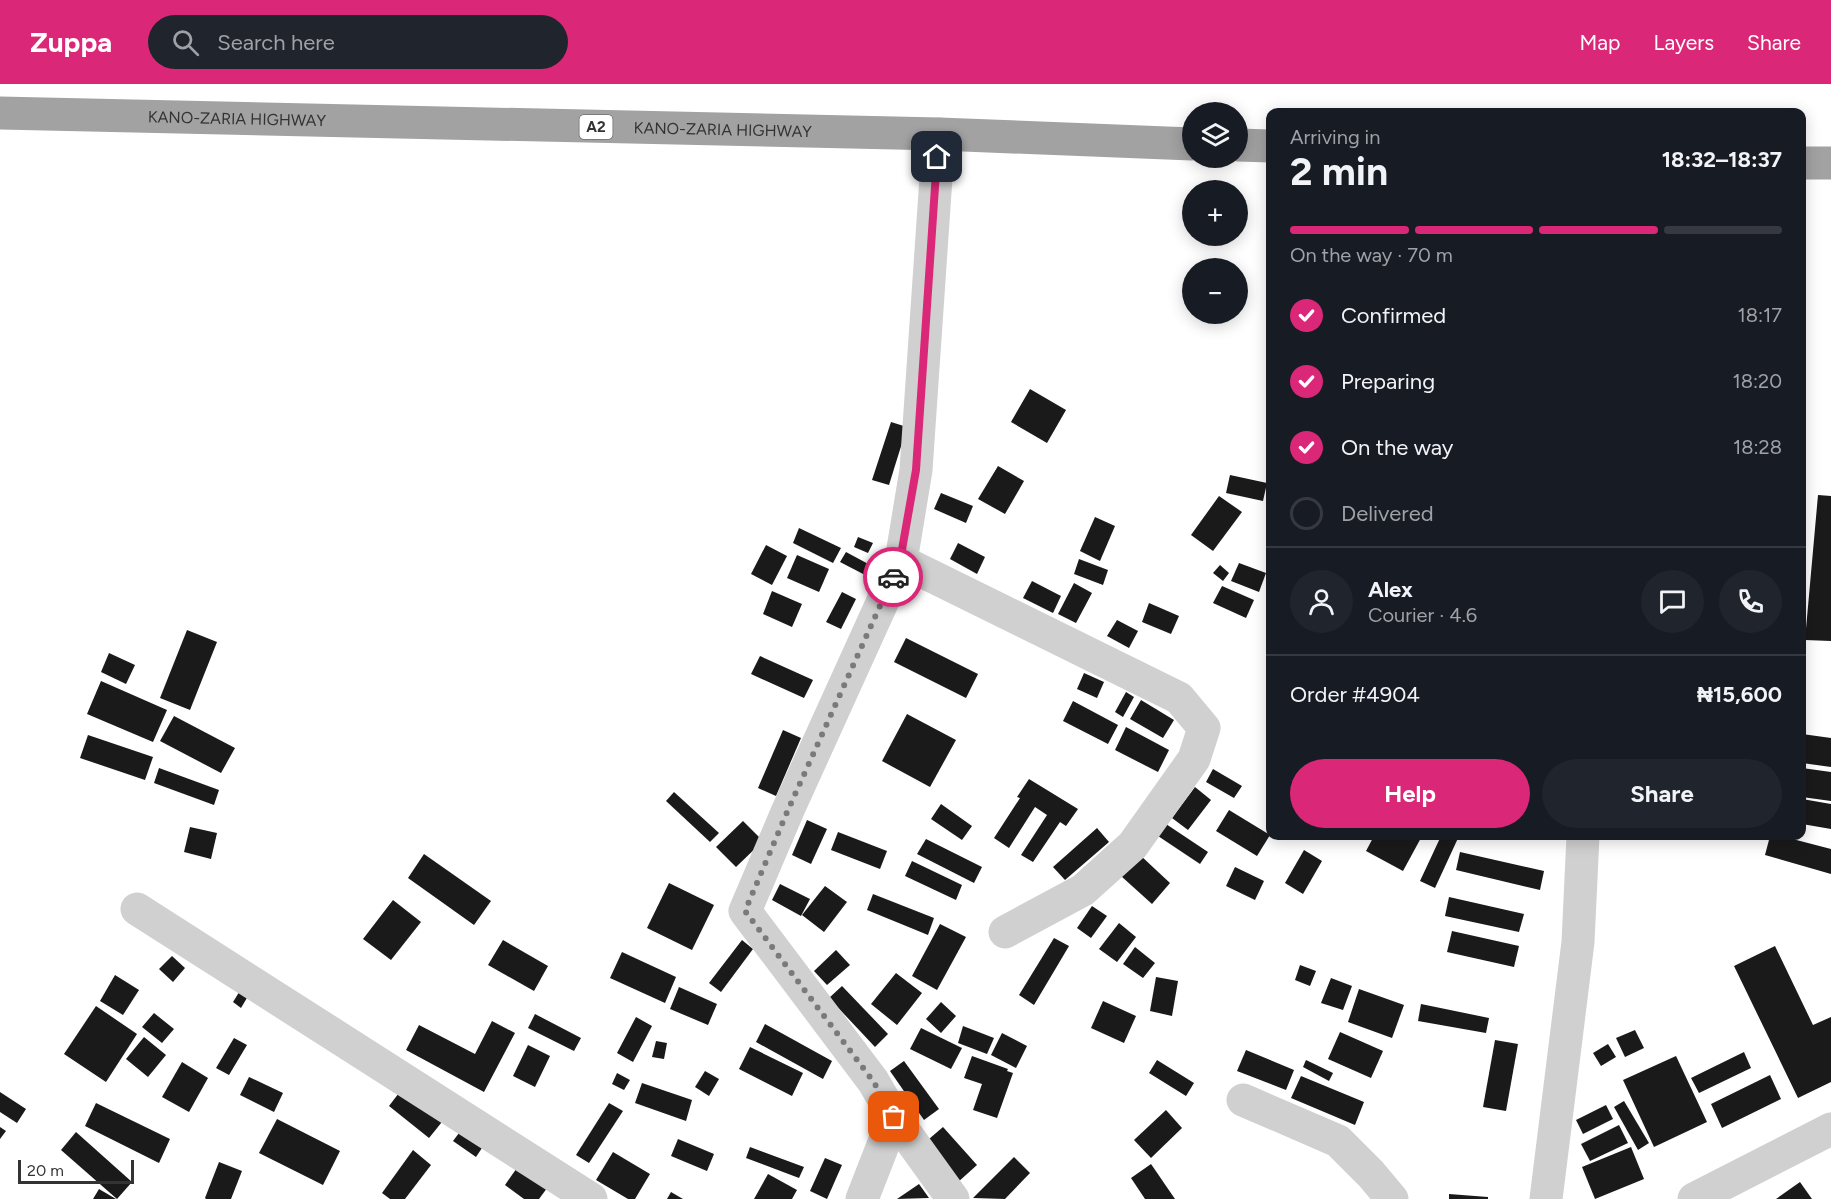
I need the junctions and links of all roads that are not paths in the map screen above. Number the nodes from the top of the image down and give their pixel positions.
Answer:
1 (0, 113) edge
2 (939, 134) junction
3 (1182, 144) edge
4 (1248, 145) edge
5 (1266, 146) edge
6 (1806, 163) edge
7 (1831, 163) edge
8 (900, 561) junction
9 (1583, 840) edge
10 (137, 909) dead end
11 (1005, 932) dead end
12 (1243, 1100) dead end
13 (894, 1117) junction
14 (1831, 1129) edge
15 (591, 1199) edge
16 (862, 1199) edge
17 (953, 1199) edge
18 (1392, 1199) edge
19 (1546, 1199) edge
20 (1694, 1199) edge

1 - 2 highway, KANO-ZARIA HIGHWAY / A2
2 - 3 highway, KANO-ZARIA HIGHWAY / A2
2 - 8 street
4 - 5 highway
6 - 7 highway
8 - 11 street
8 - 13 street
9 - 19 street
10 - 15 street
12 - 18 street
13 - 16 street
13 - 17 street
14 - 20 street

